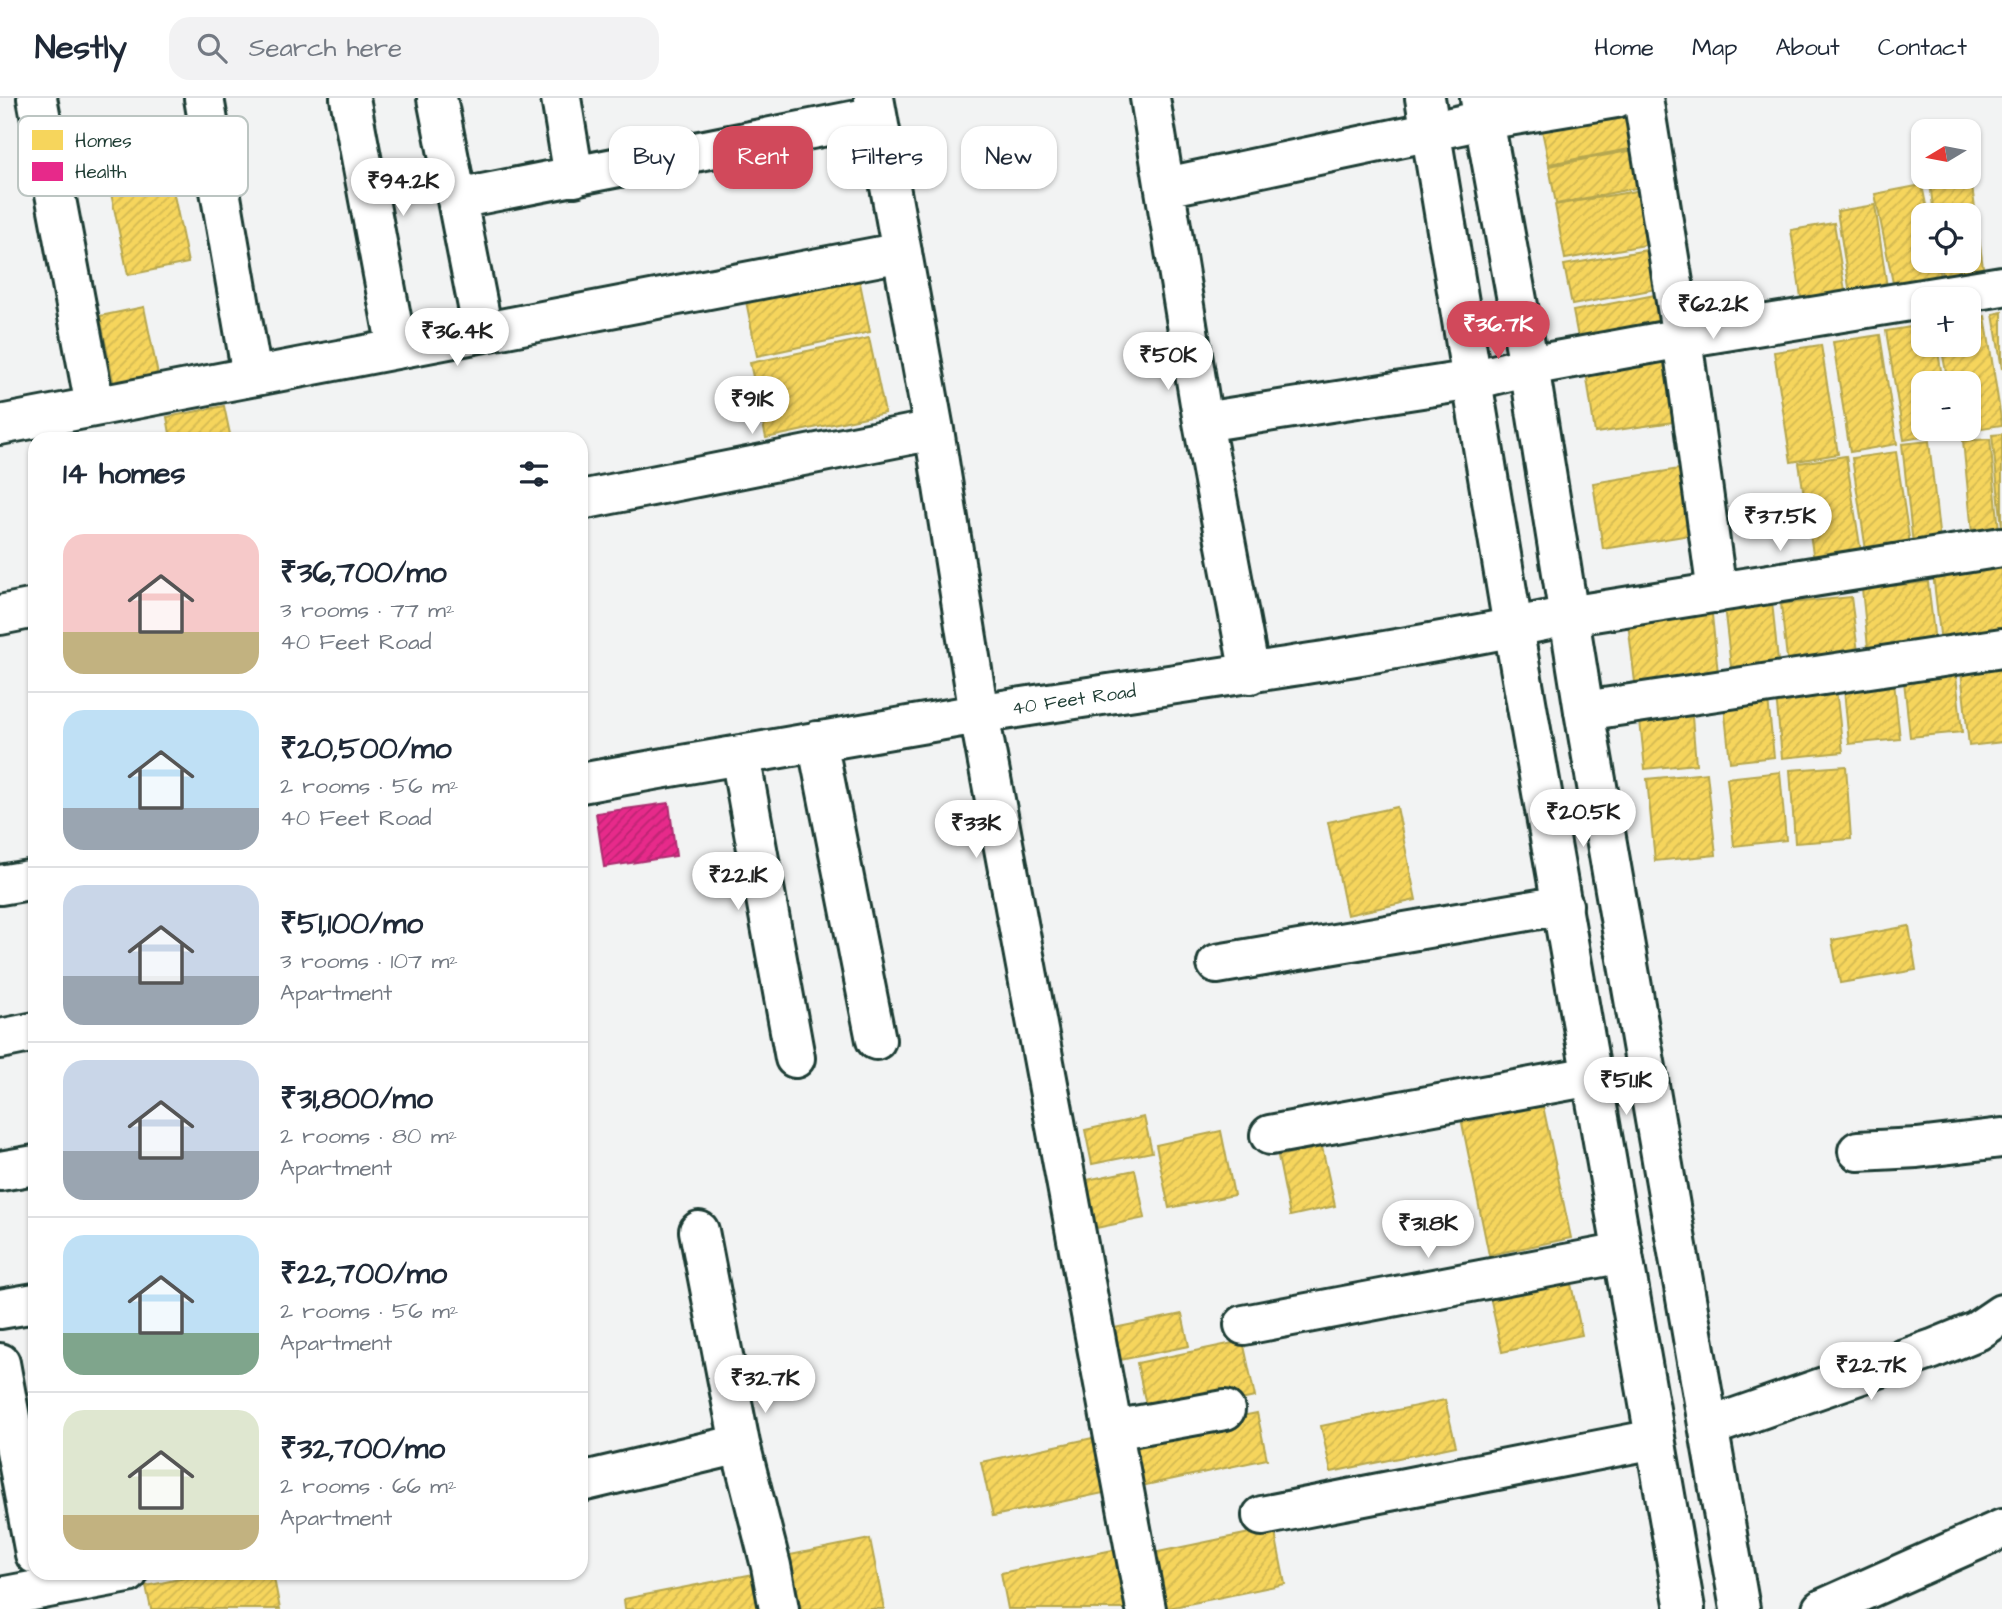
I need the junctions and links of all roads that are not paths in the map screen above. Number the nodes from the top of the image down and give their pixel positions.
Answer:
1 (37, 98) edge
2 (204, 98) edge
3 (350, 98) edge
4 (437, 98) edge
5 (561, 98) edge
6 (1150, 98) edge
7 (1616, 98) edge
8 (1643, 98) edge
9 (876, 107) edge
10 (1482, 109) edge
11 (1428, 115) edge
12 (40, 116) edge
13 (207, 116) edge
14 (574, 177) junction
15 (1166, 187) junction
16 (55, 196) edge
17 (221, 196) edge
18 (457, 200) junction
19 (902, 252) junction
20 (2002, 286) edge
21 (482, 332) junction
22 (1682, 338) junction
23 (397, 349) junction
24 (1529, 366) junction
25 (252, 376) junction
26 (1473, 380) junction
27 (94, 406) junction
28 (1203, 422) junction
29 (0, 425) edge
30 (934, 430) junction
31 (588, 499) edge
32 (2002, 547) edge
33 (1717, 593) junction
34 (28, 609) edge
35 (0, 615) edge
36 (1567, 615) junction
37 (1513, 627) junction
38 (2002, 648) edge
39 (1250, 674) junction
40 (1584, 710) junction
41 (979, 714) junction
42 (817, 741) junction
43 (740, 755) junction
44 (588, 782) edge
45 (28, 880) edge
46 (0, 885) edge
47 (1563, 905) junction
48 (1217, 964) dead end
49 (28, 1033) edge
50 (0, 1039) edge
51 (876, 1040) dead end
52 (795, 1059) dead end
53 (1592, 1076) junction
54 (1270, 1135) dead end
55 (2002, 1138) edge
56 (1858, 1151) dead end
57 (28, 1166) edge
58 (0, 1171) edge
59 (699, 1231) dead end
60 (1623, 1253) junction
61 (28, 1304) edge
62 (0, 1309) edge
63 (2002, 1314) edge
64 (1244, 1325) dead end
65 (0, 1363) edge
66 (1225, 1410) dead end
67 (1709, 1427) junction
68 (1112, 1430) junction
69 (1655, 1439) junction
70 (740, 1444) junction
71 (588, 1480) edge
72 (28, 1516) edge
73 (1262, 1516) dead end
74 (2002, 1529) edge
75 (40, 1581) edge
76 (1899, 1593) edge
77 (0, 1597) edge
78 (779, 1609) edge
79 (1146, 1609) edge
80 (1685, 1609) edge
81 (1740, 1609) edge
82 (1822, 1609) edge

1 - 12 street
2 - 13 street
3 - 23 street
4 - 18 street
5 - 14 street
6 - 15 street
7 - 10 street
8 - 22 street
9 - 14 street
9 - 19 street
10 - 11 street
10 - 24 street
11 - 15 street
11 - 26 street
14 - 18 street
15 - 28 street
16 - 27 street
17 - 25 street
18 - 21 street
19 - 21 street
19 - 30 street
20 - 22 street
21 - 23 street
22 - 24 street
22 - 33 street
23 - 25 street
24 - 26 street
24 - 36 street
25 - 27 street
26 - 28 street
26 - 37 street
27 - 29 street
28 - 39 street
30 - 31 street
30 - 41 street
32 - 33 street, 40 Feet Road
33 - 36 street, 40 Feet Road
34 - 35 street
36 - 37 street, 40 Feet Road
36 - 40 street
37 - 39 street, 40 Feet Road
37 - 47 street
38 - 40 street
39 - 41 street, 40 Feet Road
40 - 67 street
41 - 42 street, 40 Feet Road
41 - 68 street
42 - 43 street, 40 Feet Road
42 - 51 street
43 - 44 street, 40 Feet Road
43 - 52 street
45 - 46 street
47 - 48 street
47 - 53 street
49 - 50 street
53 - 54 street
53 - 60 street
55 - 56 street
57 - 58 street
59 - 70 street
60 - 64 street
60 - 69 street
61 - 62 street
63 - 67 street
65 - 72 street
66 - 68 street
67 - 81 street
68 - 79 street
69 - 73 street
69 - 80 street
70 - 71 street
70 - 78 street
74 - 76 street
75 - 77 street
76 - 82 street

